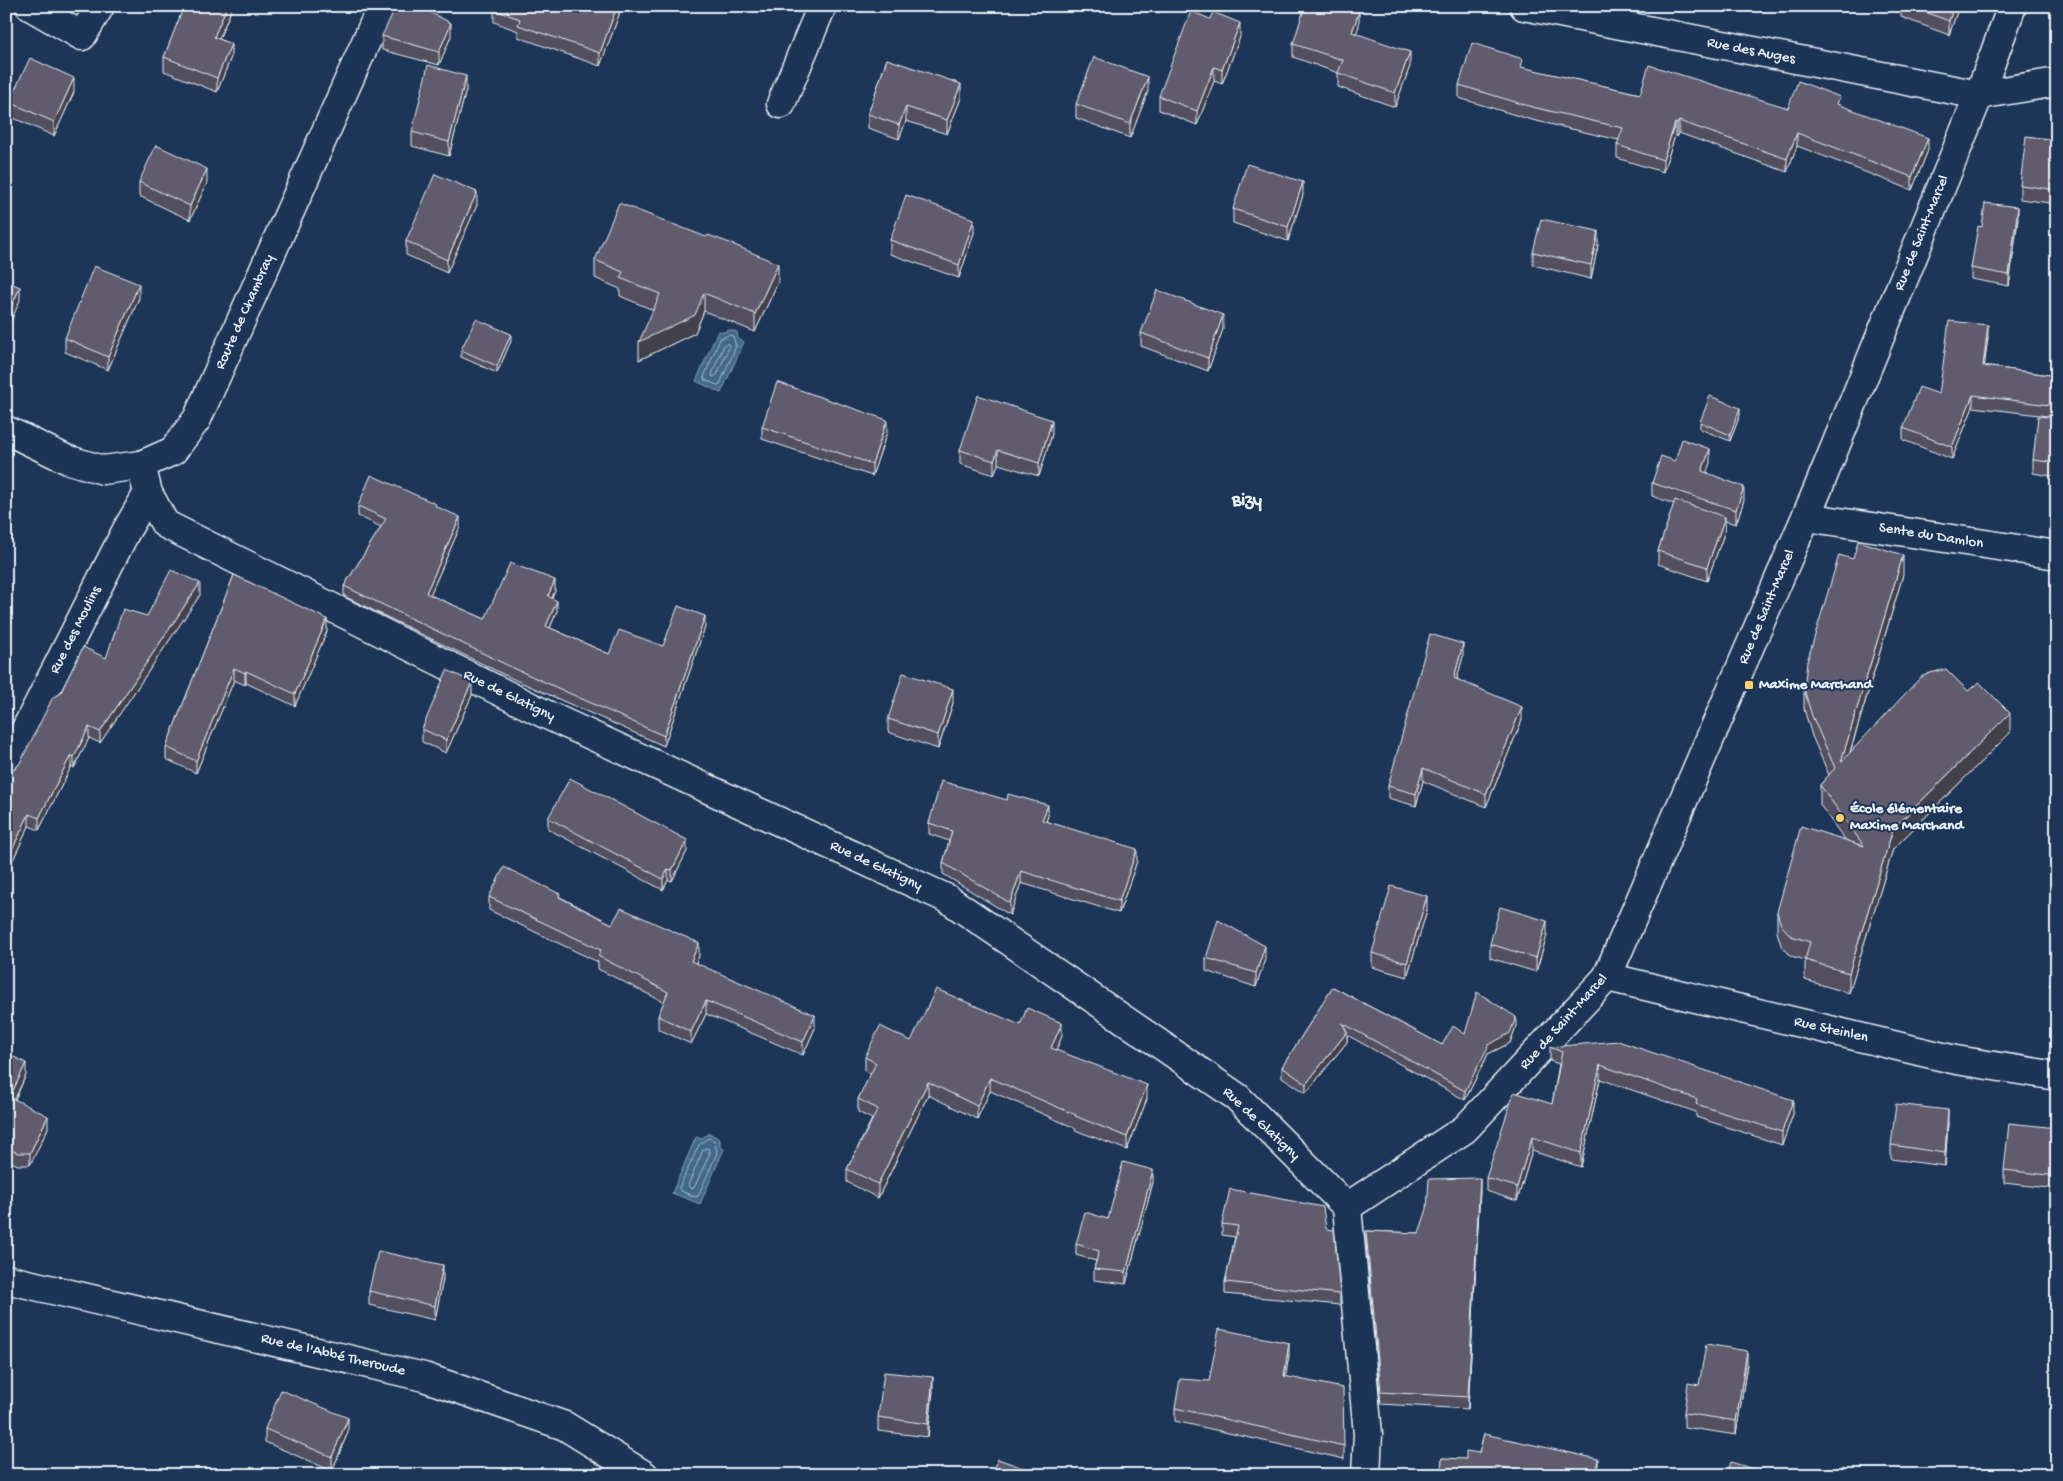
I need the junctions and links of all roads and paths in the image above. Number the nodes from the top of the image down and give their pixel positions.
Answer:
1 (30, 6) edge
2 (100, 6) edge
3 (382, 6) edge
4 (822, 6) edge
5 (1524, 6) edge
6 (2012, 6) edge
7 (2057, 82) edge
8 (1979, 96) junction
9 (781, 104) dead end
10 (6, 430) edge
11 (141, 465) junction
12 (148, 493) junction
13 (1806, 517) junction
14 (2057, 555) edge
15 (6, 768) edge
16 (1607, 977) junction
17 (2057, 1076) edge
18 (1347, 1207) junction
19 (6, 1279) edge
20 (644, 1475) edge
21 (1366, 1475) edge

1 - 2 street
3 - 11 street, Route de Chambray
4 - 9 street
5 - 8 street, Rue des Auges
6 - 8 street, Rue de Saint-Marcel
7 - 8 street
8 - 13 street, Rue de Saint-Marcel
10 - 11 street, Route de Chambray
11 - 12 street, Rue de Glatigny
12 - 15 street, Rue des Moulins
12 - 18 street, Rue de Glatigny
13 - 14 street, Sente du Damlon
13 - 16 street, Rue de Saint-Marcel
16 - 17 street, Rue Steinlen
16 - 18 street, Rue de Saint-Marcel
18 - 21 street
19 - 20 street, Rue de l'Abbé Theroude

